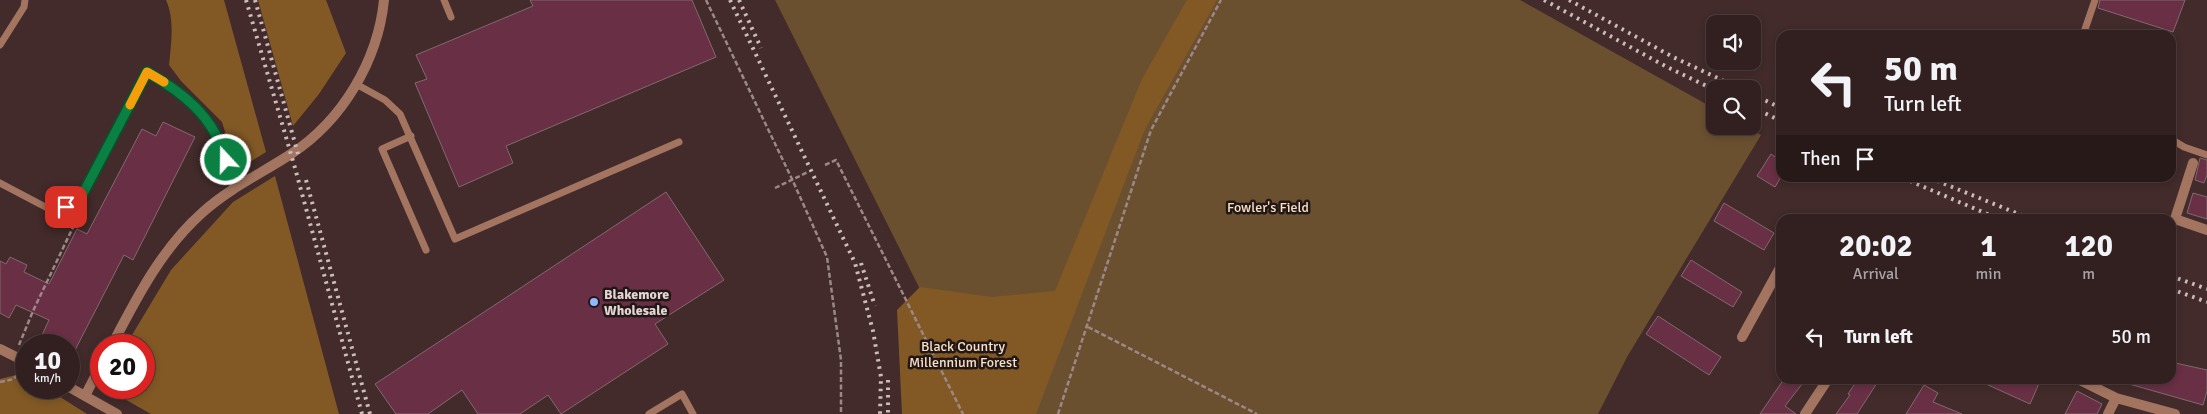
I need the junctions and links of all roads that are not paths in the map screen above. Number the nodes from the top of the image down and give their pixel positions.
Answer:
1 (25, 0) edge
2 (384, 0) edge
3 (444, 0) edge
4 (2095, 0) edge
5 (451, 17) dead end
6 (2085, 30) edge
7 (0, 45) edge
8 (356, 84) junction
9 (411, 136) junction
10 (679, 142) dead end
11 (2176, 142) edge
12 (2207, 156) edge
13 (2193, 163) dead end
14 (0, 183) edge
15 (234, 188) junction
16 (2176, 216) edge
17 (2176, 219) edge
18 (2207, 230) edge
19 (426, 250) dead end
20 (1776, 275) edge
21 (118, 334) edge
22 (1742, 337) dead end
23 (0, 349) edge
24 (15, 356) edge
25 (1825, 384) edge
26 (2088, 384) edge
27 (90, 386) edge
28 (80, 393) edge
29 (85, 396) junction
30 (2116, 398) junction
31 (117, 414) edge
32 (649, 414) edge
33 (693, 414) edge
34 (1805, 414) edge
35 (2108, 414) edge
36 (2175, 414) edge

1 - 7 lane
2 - 8 street
3 - 5 lane
4 - 6 lane
8 - 9 lane
8 - 15 street
9 - 10 lane
9 - 19 lane
11 - 12 lane
13 - 16 street
14 - 15 lane
15 - 21 street
17 - 18 street
20 - 22 street
23 - 24 street
25 - 34 street
26 - 30 street
27 - 29 street
28 - 29 street
29 - 31 street
30 - 35 street
30 - 36 street
32 - 33 lane

